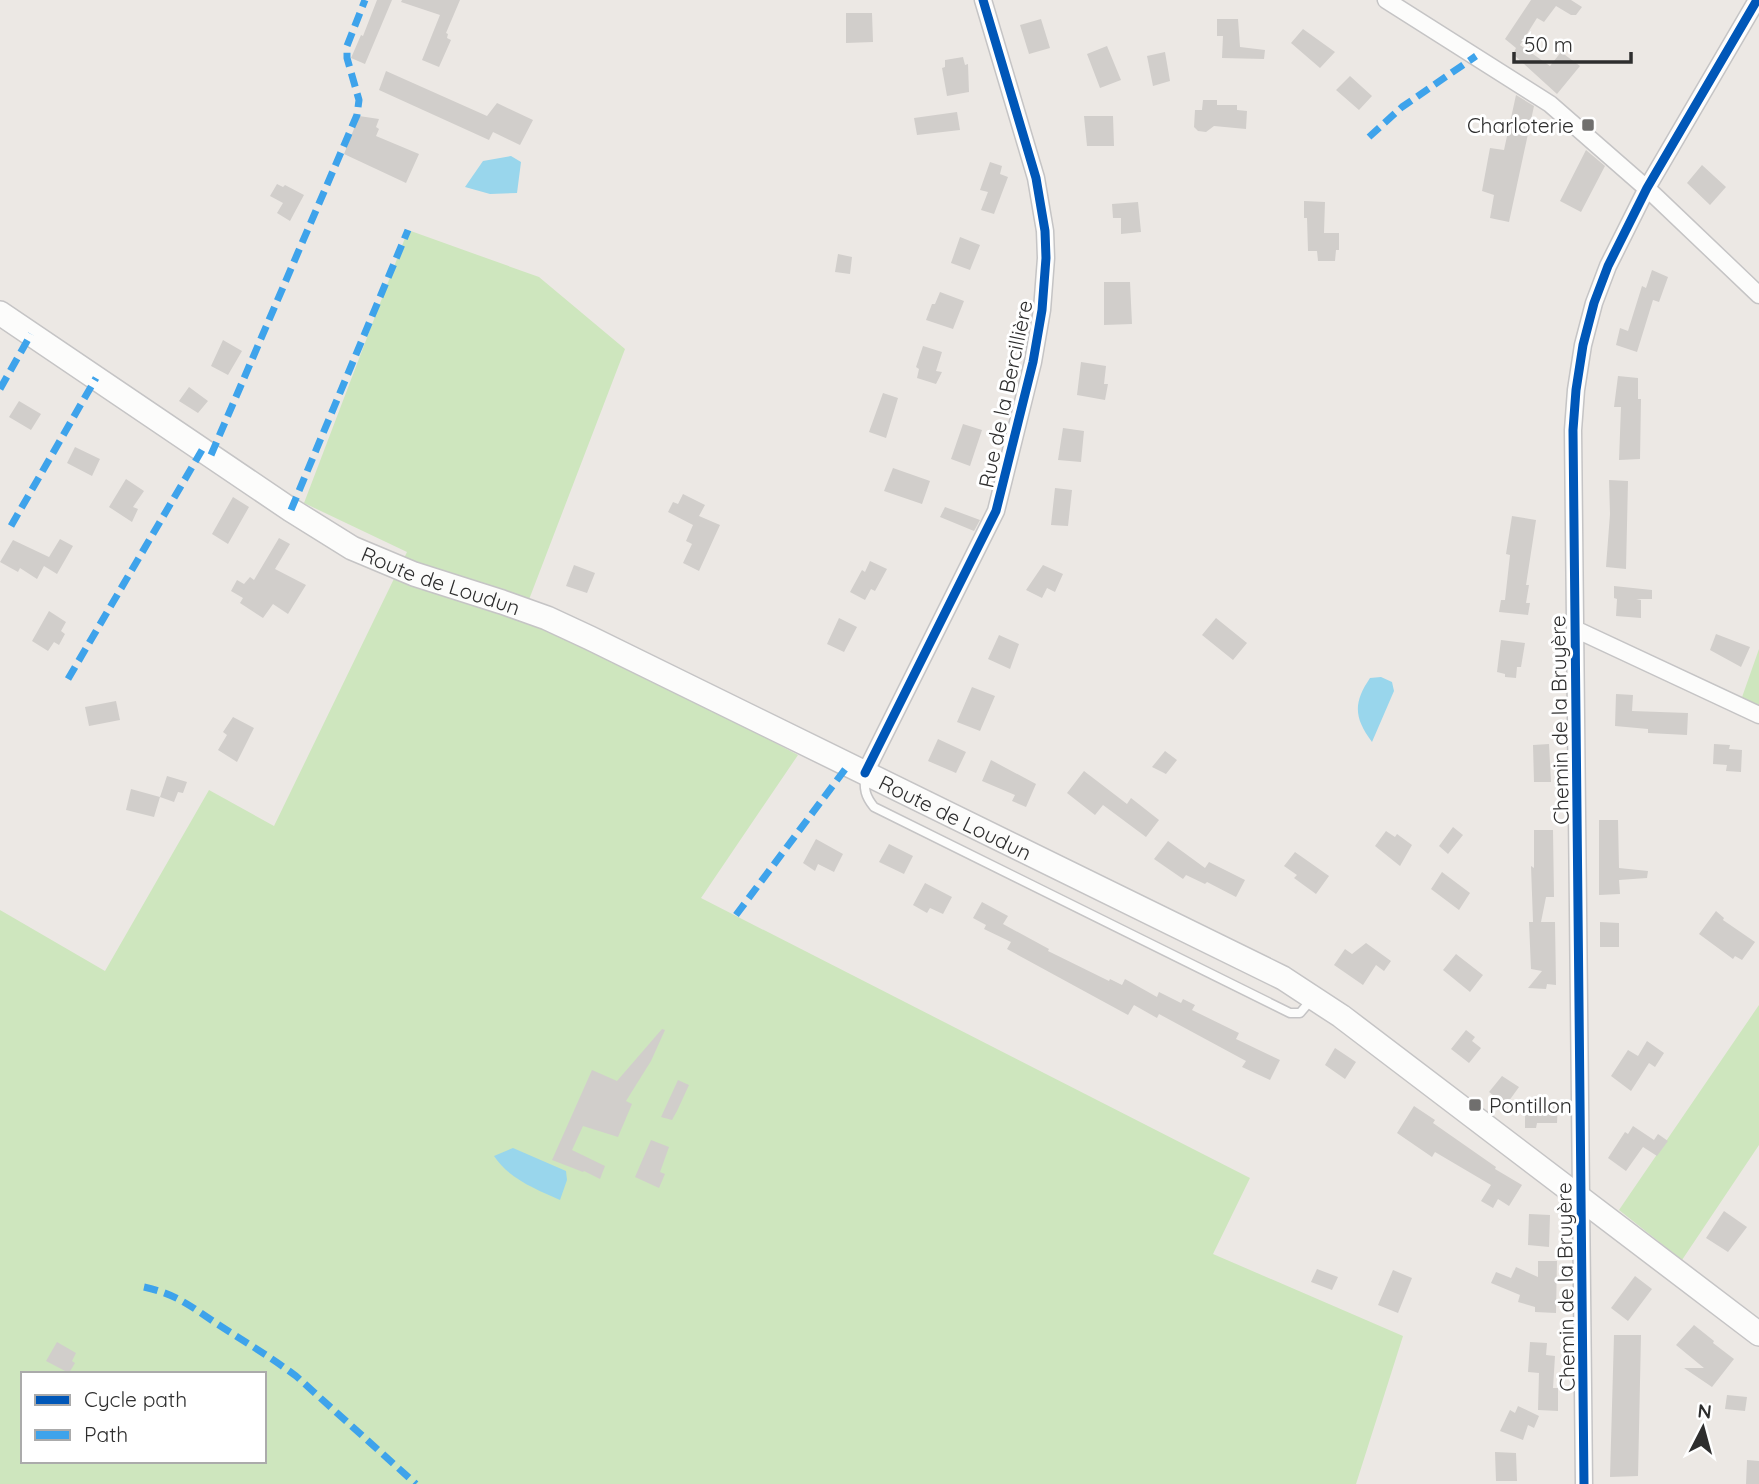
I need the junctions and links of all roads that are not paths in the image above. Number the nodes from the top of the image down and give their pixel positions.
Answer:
1 (983, 0) edge
2 (1386, 0) edge
3 (1757, 0) edge
4 (1647, 188) junction
5 (1759, 295) edge
6 (0, 313) edge
7 (1575, 629) junction
8 (1759, 715) edge
9 (865, 772) junction
10 (1581, 1199) junction
11 (1759, 1334) edge
12 (1584, 1484) edge

1 - 9 street, Rue de la Bercillière
2 - 4 street
3 - 4 street, Chemin de la Bruyère
4 - 5 street
4 - 7 street, Chemin de la Bruyère
6 - 9 main road, Route de Loudun
7 - 8 street
7 - 10 street, Chemin de la Bruyère
9 - 10 main road, Route de Loudun
10 - 11 main road, Route de Loudun
10 - 12 street, Chemin de la Bruyère

